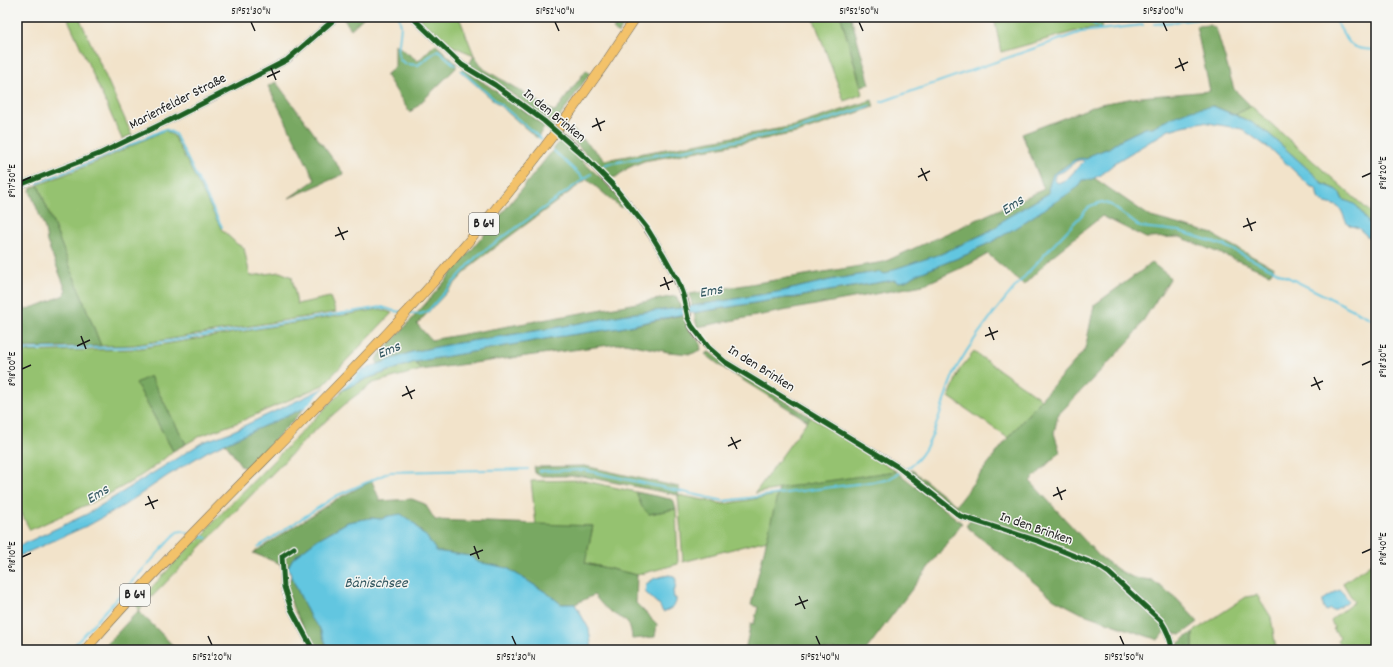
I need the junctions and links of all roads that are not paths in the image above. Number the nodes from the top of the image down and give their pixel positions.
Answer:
1 (337, 17) edge
2 (412, 17) edge
3 (636, 17) edge
4 (17, 186) edge
5 (294, 548) dead end
6 (85, 650) edge
7 (313, 650) edge
8 (1172, 650) edge

1 - 4 street, Marienfelder Straße
2 - 8 street, In den Brinken, bridge
3 - 6 main road, B 64
5 - 7 street

